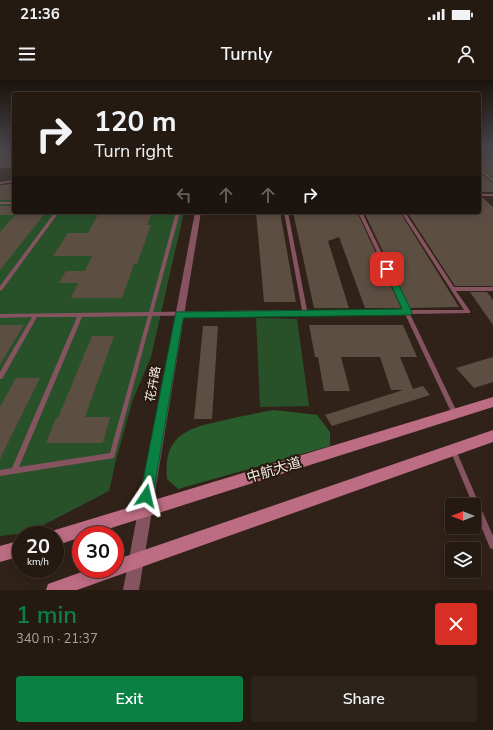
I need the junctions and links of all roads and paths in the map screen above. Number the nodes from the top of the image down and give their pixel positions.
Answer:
1 (482, 171) edge
2 (12, 181) edge
3 (493, 181) edge
4 (0, 183) edge
5 (481, 195) edge
6 (493, 195) edge
7 (0, 203) edge
8 (12, 203) edge
9 (56, 214) edge
10 (177, 214) edge
11 (198, 214) edge
12 (286, 214) edge
13 (361, 214) edge
14 (404, 214) edge
15 (0, 289) edge
16 (454, 289) junction
17 (493, 289) edge
18 (305, 312) junction
19 (408, 312) junction
20 (80, 315) junction
21 (150, 315) junction
22 (179, 315) junction
23 (0, 316) edge
24 (36, 316) junction
25 (0, 377) edge
26 (493, 402) edge
27 (455, 414) junction
28 (493, 436) edge
29 (453, 450) junction
30 (14, 471) junction
31 (0, 473) edge
32 (144, 511) junction
33 (64, 535) edge
34 (493, 545) edge
35 (12, 551) edge
36 (0, 554) edge
37 (136, 561) junction
38 (124, 565) edge
39 (88, 578) edge
40 (54, 590) edge
41 (131, 590) edge

1 - 3 lane
2 - 4 lane
5 - 6 lane
7 - 8 lane
9 - 15 lane
10 - 21 lane
11 - 22 street, 花卉路
12 - 18 lane
13 - 19 lane
14 - 16 lane
16 - 17 lane
16 - 19 lane
18 - 19 lane
18 - 22 lane
19 - 27 lane
20 - 21 lane
20 - 24 lane
20 - 30 lane
21 - 22 lane
21 - 30 lane
22 - 32 street, 花卉路
23 - 24 lane
24 - 25 lane
26 - 27 main road, 中航大道
27 - 32 main road, 中航大道
28 - 29 main road
29 - 34 lane
29 - 37 main road
30 - 31 lane
32 - 33 main road, 中航大道
32 - 37 street, 花卉路
35 - 36 main road
37 - 38 main road
37 - 41 street, 花卉路
39 - 40 main road

